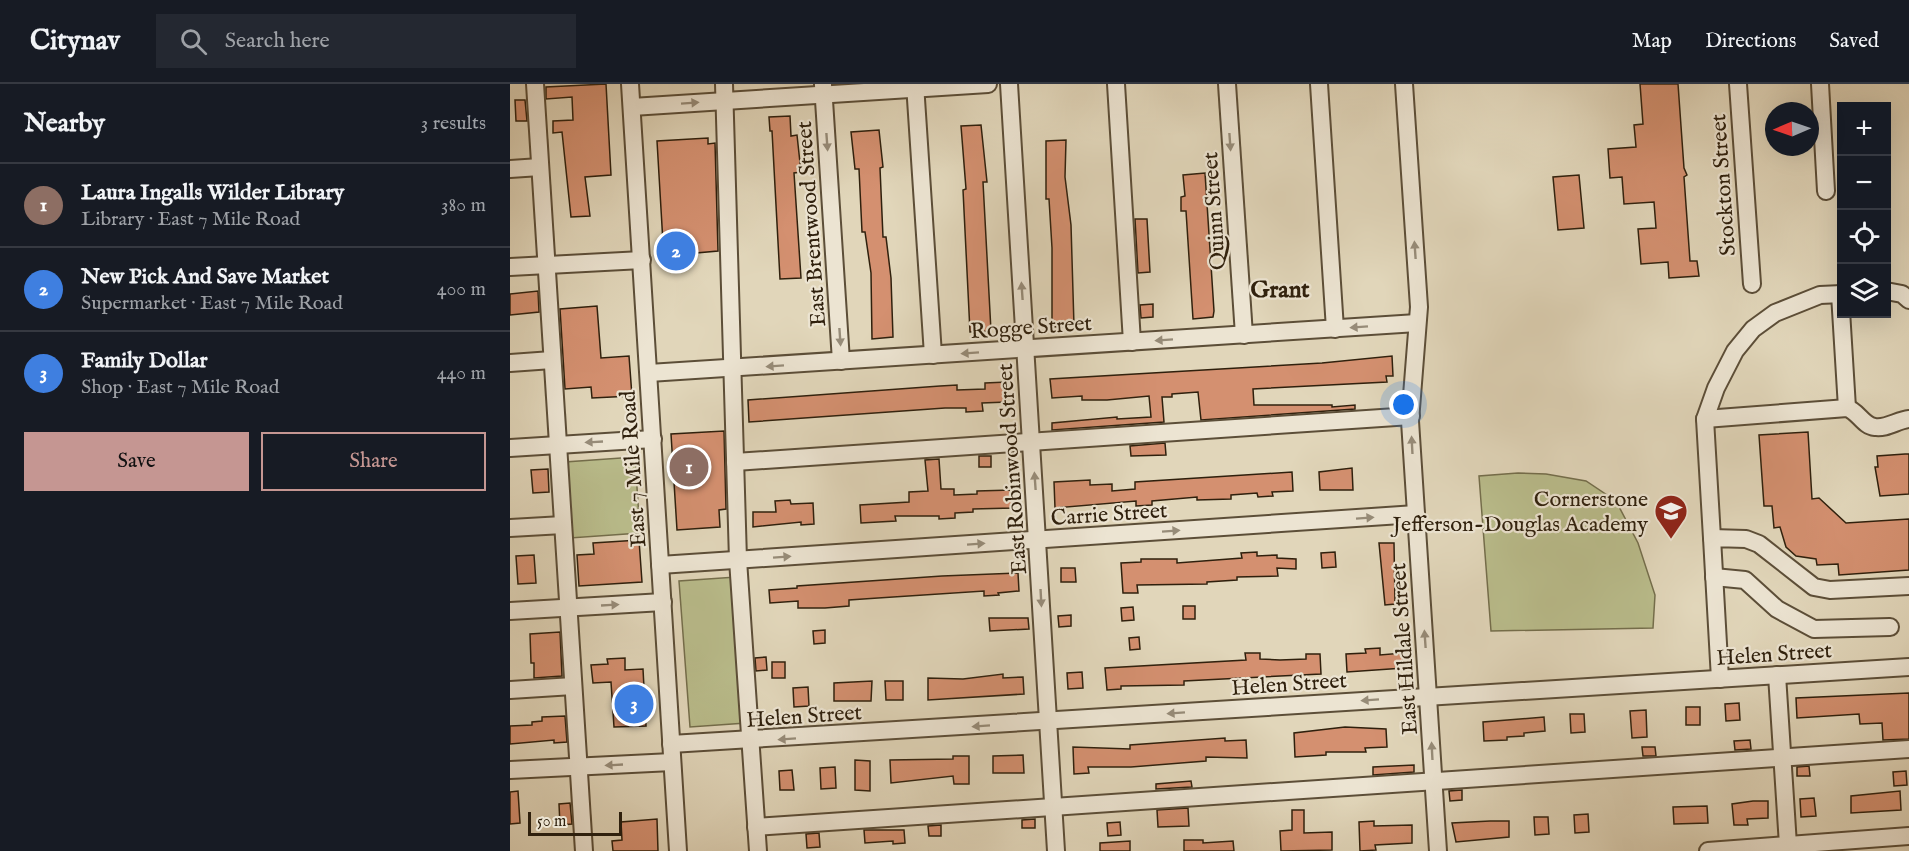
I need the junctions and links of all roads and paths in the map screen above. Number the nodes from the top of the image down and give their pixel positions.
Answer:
1 (535, 84) edge
2 (630, 84) edge
3 (988, 84) edge
4 (1009, 84) edge
5 (1116, 84) edge
6 (1227, 84) edge
7 (1319, 84) edge
8 (1404, 84) edge
9 (1738, 84) edge
10 (1820, 84) edge
11 (915, 86) edge
12 (823, 89) edge
13 (725, 92) edge
14 (632, 107) junction
15 (540, 167) junction
16 (510, 169) edge
17 (1826, 190) dead end
18 (642, 260) junction
19 (546, 265) junction
20 (510, 267) edge
21 (1752, 284) dead end
22 (1891, 292) edge
23 (1837, 294) edge
24 (1909, 300) edge
25 (1842, 318) edge
26 (1417, 323) junction
27 (1335, 329) junction
28 (1244, 335) junction
29 (1132, 342) junction
30 (1026, 349) junction
31 (933, 355) junction
32 (552, 360) junction
33 (841, 361) junction
34 (510, 363) edge
35 (734, 368) junction
36 (649, 373) junction
37 (1847, 408) junction
38 (1411, 416) junction
39 (1705, 419) junction
40 (1909, 419) edge
41 (652, 439) junction
42 (1032, 442) junction
43 (557, 445) junction
44 (510, 448) edge
45 (735, 462) junction
46 (1416, 514) junction
47 (563, 525) junction
48 (510, 528) edge
49 (1712, 538) junction
50 (1039, 540) junction
51 (738, 560) junction
52 (660, 565) junction
53 (1714, 578) junction
54 (1909, 586) edge
55 (663, 602) junction
56 (568, 608) junction
57 (510, 611) edge
58 (1890, 627) dead end
59 (1909, 667) edge
60 (1777, 675) junction
61 (1720, 679) junction
62 (573, 686) junction
63 (510, 690) edge
64 (1429, 698) junction
65 (1048, 722) junction
66 (750, 741) junction
67 (671, 744) junction
68 (1909, 749) edge
69 (1783, 758) junction
70 (672, 762) junction
71 (578, 767) junction
72 (510, 770) edge
73 (1434, 781) junction
74 (1053, 808) junction
75 (756, 827) junction
76 (1909, 836) edge
77 (1788, 845) junction
78 (583, 851) edge
79 (678, 851) edge
80 (758, 851) edge
81 (1056, 851) edge
82 (1438, 851) edge
83 (1708, 851) edge

1 - 15 street
2 - 14 street, East 7 Mile Road
3 - 11 street
30 -> 4 street, East Robinwood Street
5 - 29 street
6 -> 28 street, Quinn Street
7 - 27 street
26 -> 8 street, East Hildale Street
9 - 21 street, Stockton Street
10 - 17 street
11 - 12 street
11 - 31 street
12 - 13 street
12 -> 33 street, East Brentwood Street
14 -> 13 street
13 - 35 street
14 - 18 street, East 7 Mile Road
15 - 16 street
15 - 19 street
18 - 19 street
18 - 36 street, East 7 Mile Road
19 - 20 street
19 - 32 street
22 - 24 street
23 - 39 street
25 - 37 street
26 -> 27 street, Rogge Street
26 - 38 street, East Hildale Street
27 - 28 street, Rogge Street
28 -> 29 street, Rogge Street
29 - 30 street, Rogge Street
30 -> 31 street, Rogge Street
30 - 42 street, East Robinwood Street
31 - 33 street, Rogge Street
32 - 34 street
32 - 43 street
33 -> 35 street, Rogge Street
35 - 36 street, Rogge Street
35 - 45 street
36 - 41 street, East 7 Mile Road
37 - 39 street
37 - 40 street
38 - 42 street
46 -> 38 street, East Hildale Street
39 - 49 street
41 -> 43 street
41 - 52 street, East 7 Mile Road
42 - 45 street
50 -> 42 street, East Robinwood Street
43 - 44 street
43 - 47 street
45 - 51 street
50 -> 46 street, Carrie Street
64 -> 46 street, East Hildale Street
47 - 48 street
47 - 56 street
49 - 53 street
49 - 54 street
51 -> 50 street, Carrie Street
50 -> 65 street, East Robinwood Street
51 - 52 street, Carrie Street
51 - 66 street
52 - 55 street, East 7 Mile Road
53 - 58 street
53 - 61 street
56 -> 55 street
55 - 67 street, East 7 Mile Road
56 - 57 street
56 - 62 street
59 - 60 street, Helen Street
60 - 61 street, Helen Street
60 - 69 street
61 - 64 street, Helen Street
62 - 63 street
62 - 71 street
64 -> 65 street, Helen Street
73 -> 64 street, East Hildale Street
65 -> 66 street, Helen Street
65 - 74 street, East Robinwood Street
66 - 67 street, Helen Street
66 - 75 street
67 - 70 street, East 7 Mile Road
68 - 69 street
69 - 73 street
69 - 77 street
70 -> 71 street
70 - 79 street, East 7 Mile Road
71 - 72 street
71 - 78 street
73 - 74 street
73 - 82 street, East Hildale Street
74 - 75 street
74 - 81 street, East Robinwood Street
75 - 80 street
76 - 77 street
77 - 83 street

